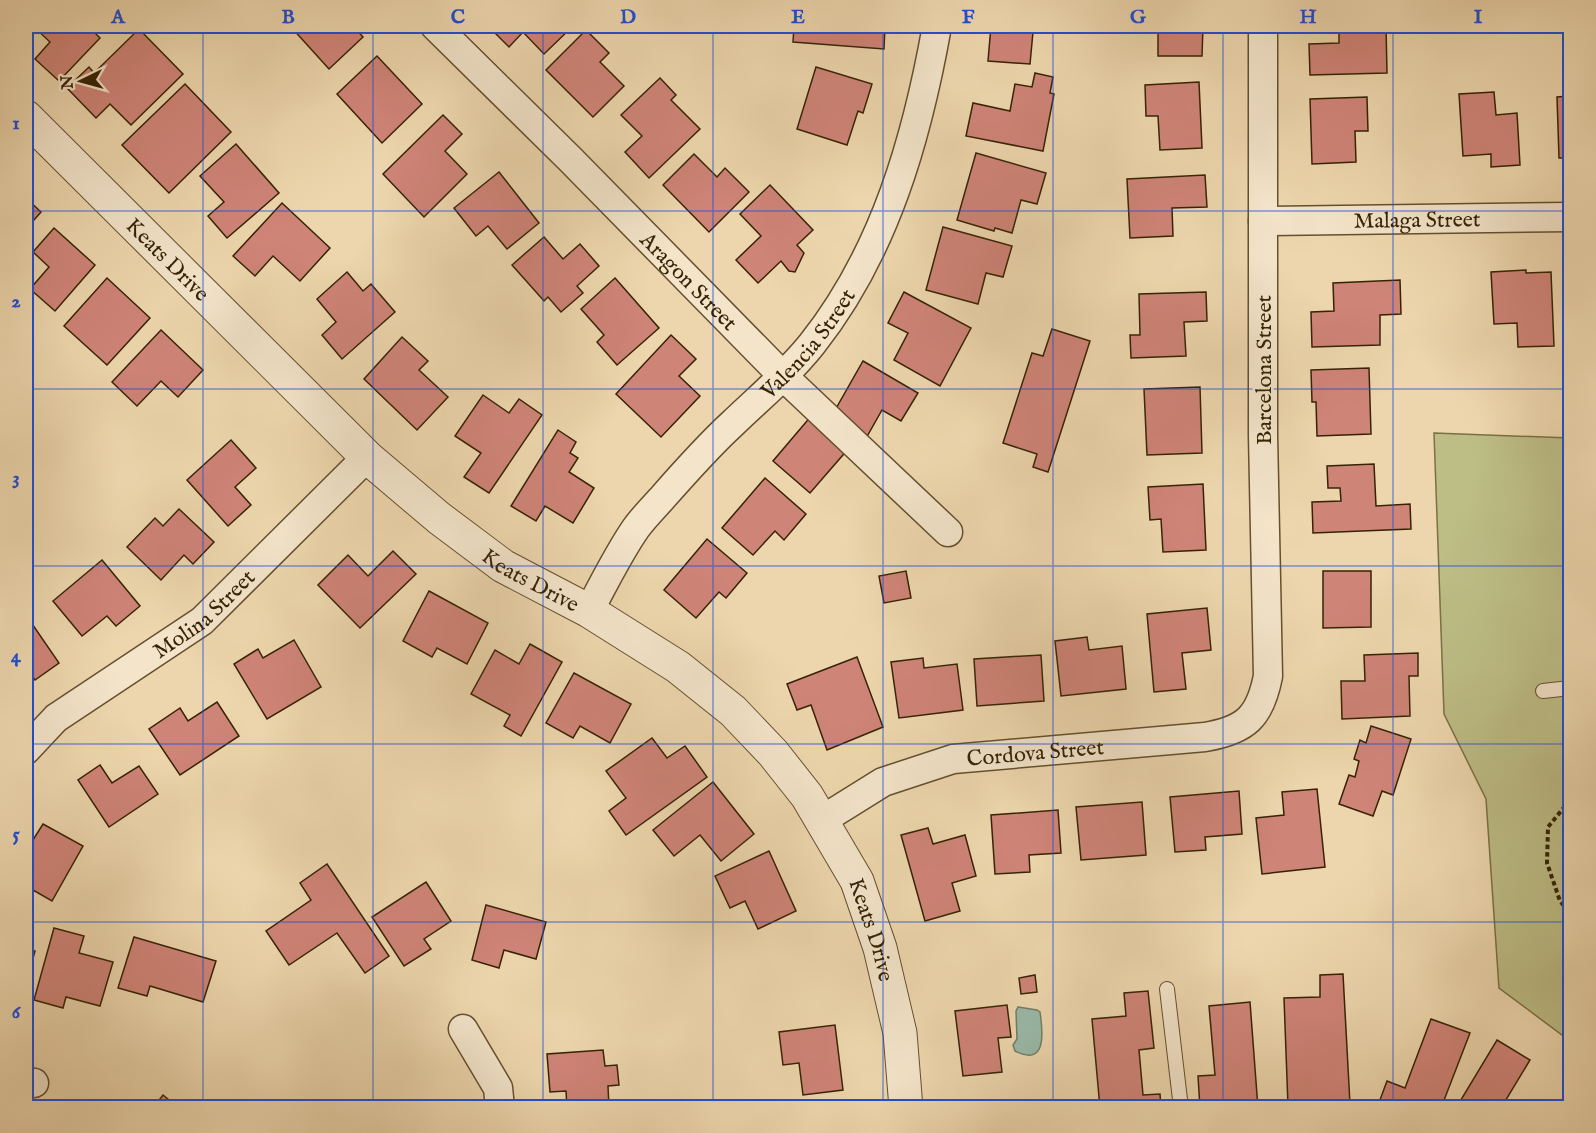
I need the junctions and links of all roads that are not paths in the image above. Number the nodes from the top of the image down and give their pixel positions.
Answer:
1 (435, 26) edge
2 (937, 26) edge
3 (1263, 26) edge
4 (26, 117) edge
5 (1570, 217) edge
6 (1263, 221) junction
7 (783, 376) junction
8 (367, 457) junction
9 (948, 532) dead end
10 (589, 611) junction
11 (1570, 688) edge
12 (1543, 692) dead end
13 (1257, 712) joint
14 (26, 750) edge
15 (822, 820) junction
16 (1167, 989) dead end
17 (463, 1029) dead end
18 (500, 1107) edge
19 (906, 1107) edge
20 (1181, 1107) edge

1 - 7 street, Aragon Street
2 - 7 street, Valencia Street
3 - 6 street, Barcelona Street
4 - 8 street, Keats Drive
5 - 6 street, Malaga Street
6 - 13 street, Barcelona Street
7 - 9 street, Aragon Street
7 - 10 street, Valencia Street
8 - 10 street, Keats Drive
8 - 14 street, Molina Street
10 - 15 street, Keats Drive
11 - 12 lane
13 - 15 street, Cordova Street
15 - 19 street, Keats Drive
16 - 20 lane
17 - 18 street

